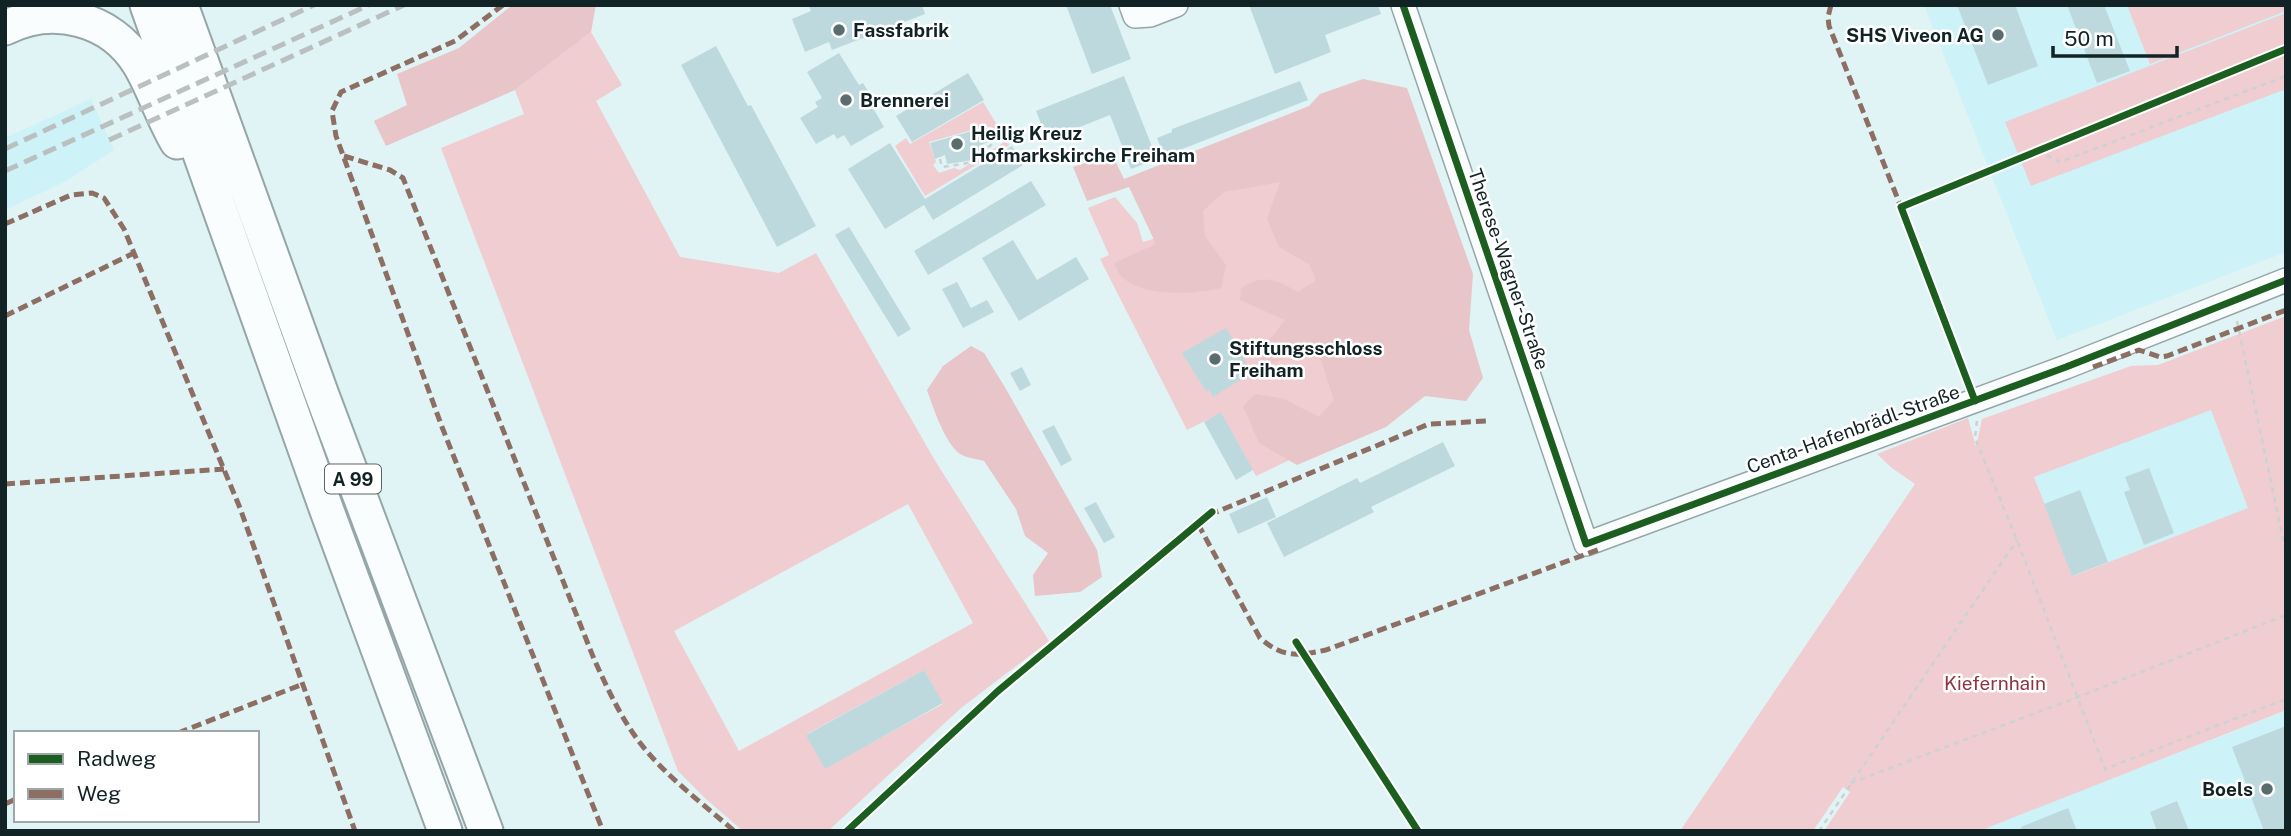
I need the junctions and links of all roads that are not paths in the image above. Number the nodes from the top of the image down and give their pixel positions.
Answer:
1 (148, 5) edge
2 (181, 5) edge
3 (1131, 5) edge
4 (1176, 5) edge
5 (1403, 5) edge
6 (5, 28) edge
7 (218, 206) junction
8 (2286, 280) edge
9 (1586, 544) joint
10 (445, 831) edge
11 (486, 831) edge

1 - 7 highway, A 99
2 - 11 highway, A 99
3 - 4 street
5 - 9 street, Therese-Wagner-Straße
6 - 7 highway
7 - 10 highway, A 99
8 - 9 street, Centa-Hafenbrädl-Straße

